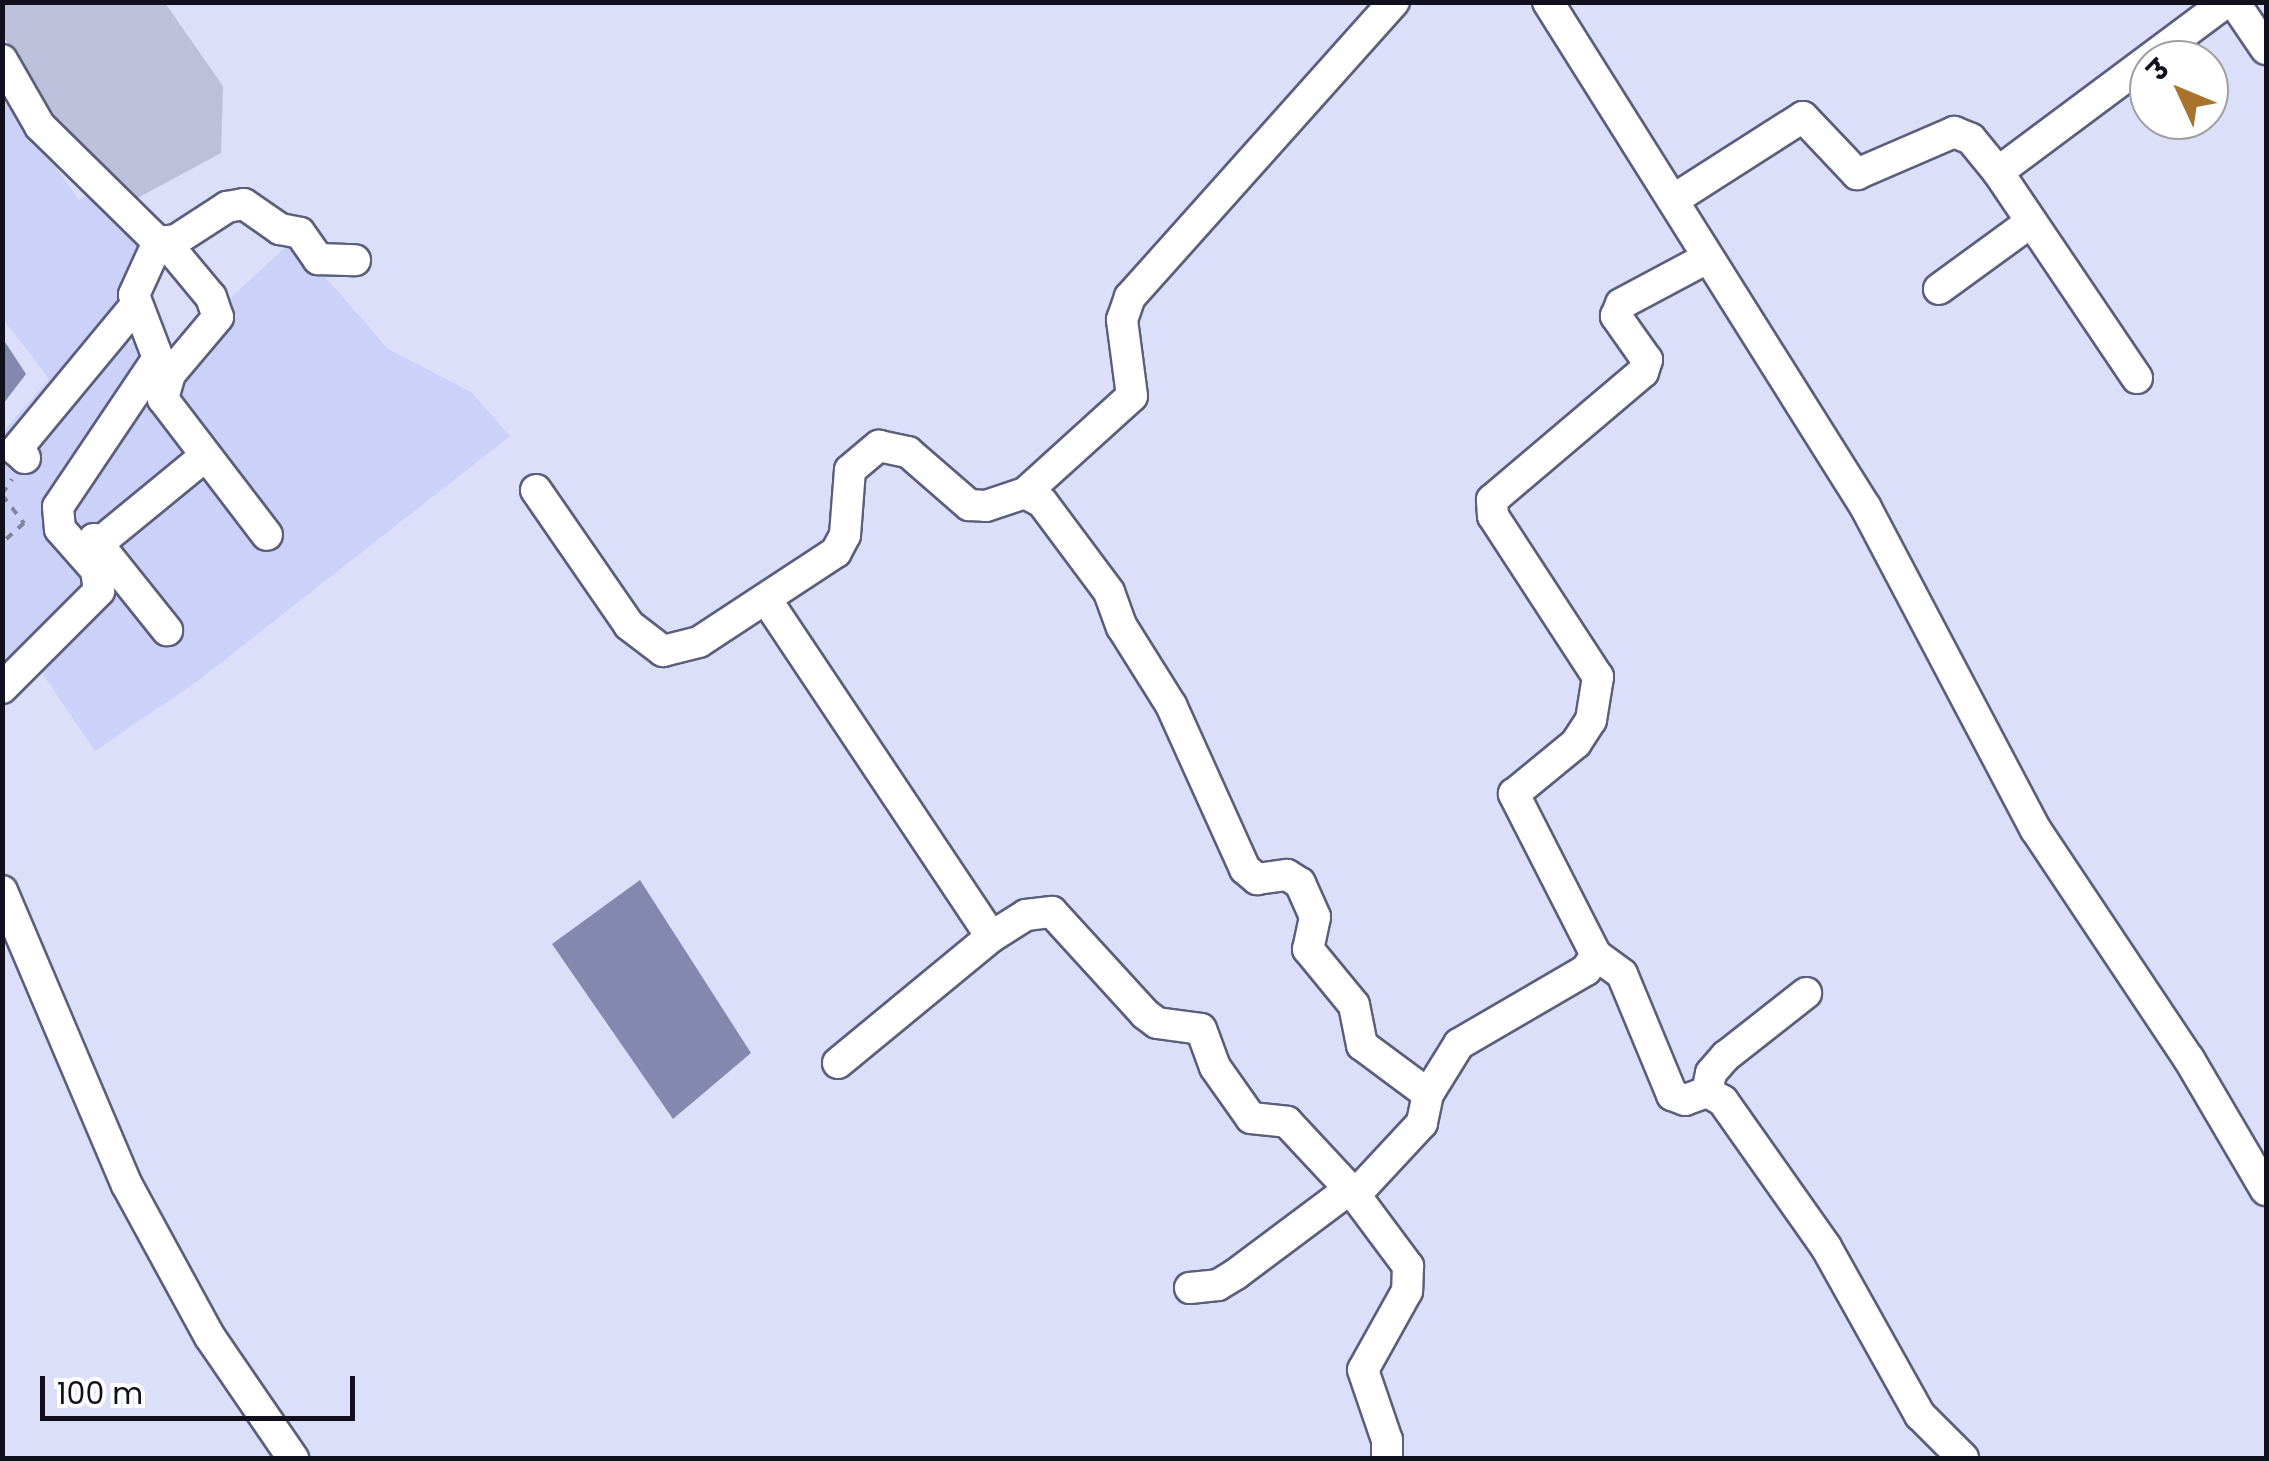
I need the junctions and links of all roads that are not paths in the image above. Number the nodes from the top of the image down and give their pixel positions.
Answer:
1 (1394, 2) edge
2 (1548, 2) edge
3 (2226, 2) edge
4 (2234, 2) edge
5 (2266, 49) edge
6 (2, 60) edge
7 (1998, 172) junction
8 (1673, 200) junction
9 (2031, 222) junction
10 (162, 242) junction
11 (1708, 258) junction
12 (355, 260) dead end
13 (1938, 289) dead end
14 (135, 306) junction
15 (2137, 378) dead end
16 (204, 457) junction
17 (25, 458) dead end
18 (536, 490) dead end
19 (1026, 494) junction
20 (76, 515) dead end
21 (267, 535) dead end
22 (98, 544) junction
23 (768, 602) junction
24 (167, 630) dead end
25 (2, 688) edge
26 (2, 891) edge
27 (991, 937) junction
28 (1596, 955) junction
29 (1806, 993) dead end
30 (838, 1063) dead end
31 (1707, 1092) junction
32 (1428, 1094) junction
33 (2266, 1190) edge
34 (1350, 1193) junction
35 (1190, 1288) dead end
36 (293, 1458) edge
37 (1387, 1458) edge
38 (1962, 1458) edge

1 - 19 street
2 - 8 street
3 - 7 street
4 - 5 street
6 - 10 street
7 - 8 street
7 - 9 street
8 - 11 street
9 - 13 street
9 - 15 street
10 - 12 street
10 - 14 street
10 - 16 street
11 - 28 street
11 - 33 street
14 - 17 street
14 - 25 street
16 - 21 street
16 - 22 street
18 - 23 street
19 - 23 street
19 - 32 street
20 - 22 street
22 - 24 street
23 - 27 street
26 - 36 street
27 - 30 street
27 - 34 street
28 - 31 street
28 - 32 street
29 - 31 street
31 - 38 street
32 - 34 street
34 - 35 street
34 - 37 street

